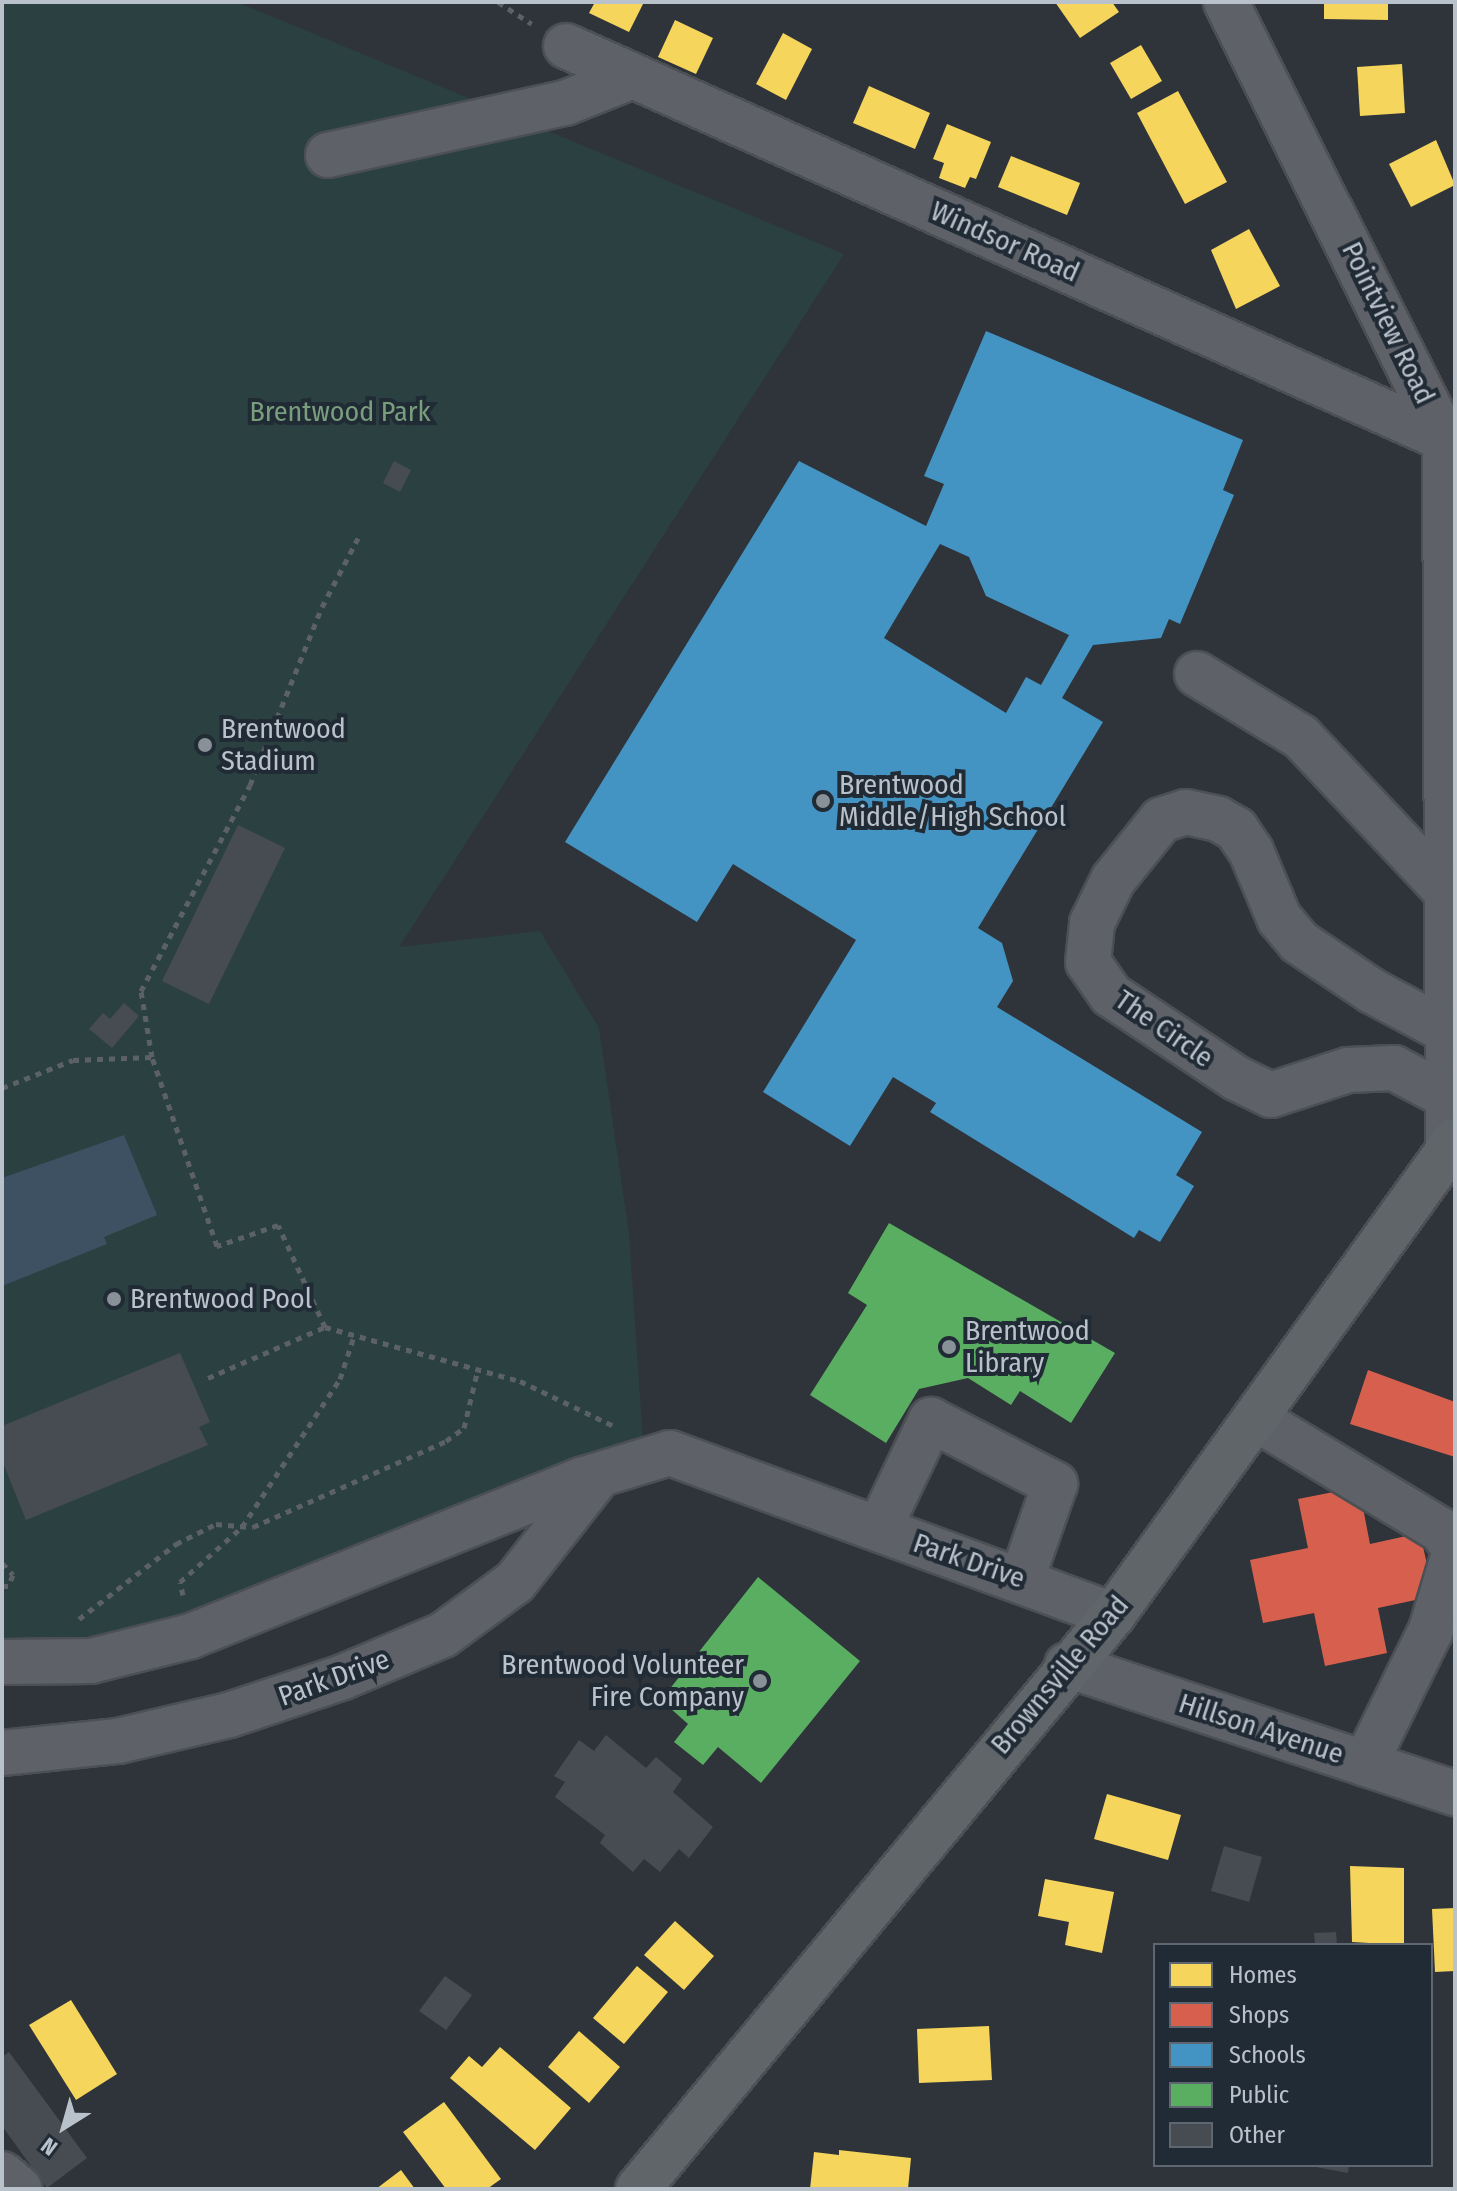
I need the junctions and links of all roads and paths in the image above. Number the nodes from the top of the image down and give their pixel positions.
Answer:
1 (1237, 9) edge
2 (566, 46) dead end
3 (633, 76) junction
4 (328, 155) dead end
5 (1445, 439) junction
6 (358, 538) dead end
7 (1197, 674) dead end
8 (1446, 891) junction
9 (1447, 1031) junction
10 (152, 1057) junction
11 (2, 1088) edge
12 (1447, 1096) junction
13 (1451, 1145) edge
14 (325, 1327) junction
15 (354, 1336) junction
16 (478, 1369) junction
17 (208, 1378) dead end
18 (1255, 1418) junction
19 (670, 1453) junction
20 (598, 1476) junction
21 (242, 1527) junction
22 (879, 1529) junction
23 (2, 1563) edge
24 (1022, 1579) junction
25 (2, 1586) edge
26 (184, 1599) dead end
27 (1113, 1615) junction
28 (75, 1627) dead end
29 (2, 1662) edge
30 (1067, 1665) junction
31 (2, 1753) edge
32 (1365, 1764) junction
33 (1455, 1793) edge
34 (2, 2174) edge
35 (20, 2189) edge
36 (638, 2189) edge

1 - 5 street, Pointview Road
2 - 3 street, Windsor Road
3 - 4 street
3 - 5 street, Windsor Road
5 - 8 street, Pointview Road
6 - 10 path
7 - 8 street
8 - 9 street, Pointview Road
9 - 12 street, Pointview Road
9 - 12 street, The Circle
10 - 11 path
10 - 14 path
12 - 13 street, Pointview Road
13 - 18 main road, Brownsville Road
14 - 15 path
14 - 17 path
15 - 16 path
15 - 21 path
16 - 19 path
16 - 21 path
18 - 27 main road, Brownsville Road
18 - 32 street
19 - 20 street
19 - 22 street, Park Drive
20 - 29 street
20 - 31 street, Park Drive
21 - 26 path
21 - 28 path
22 - 24 street, Park Drive
22 - 24 street
23 - 25 path
24 - 27 street, Park Drive
27 - 30 main road, Brownsville Road
30 - 32 street, Hillson Avenue
30 - 36 main road, Brownsville Road
32 - 33 street, Hillson Avenue
34 - 35 street

